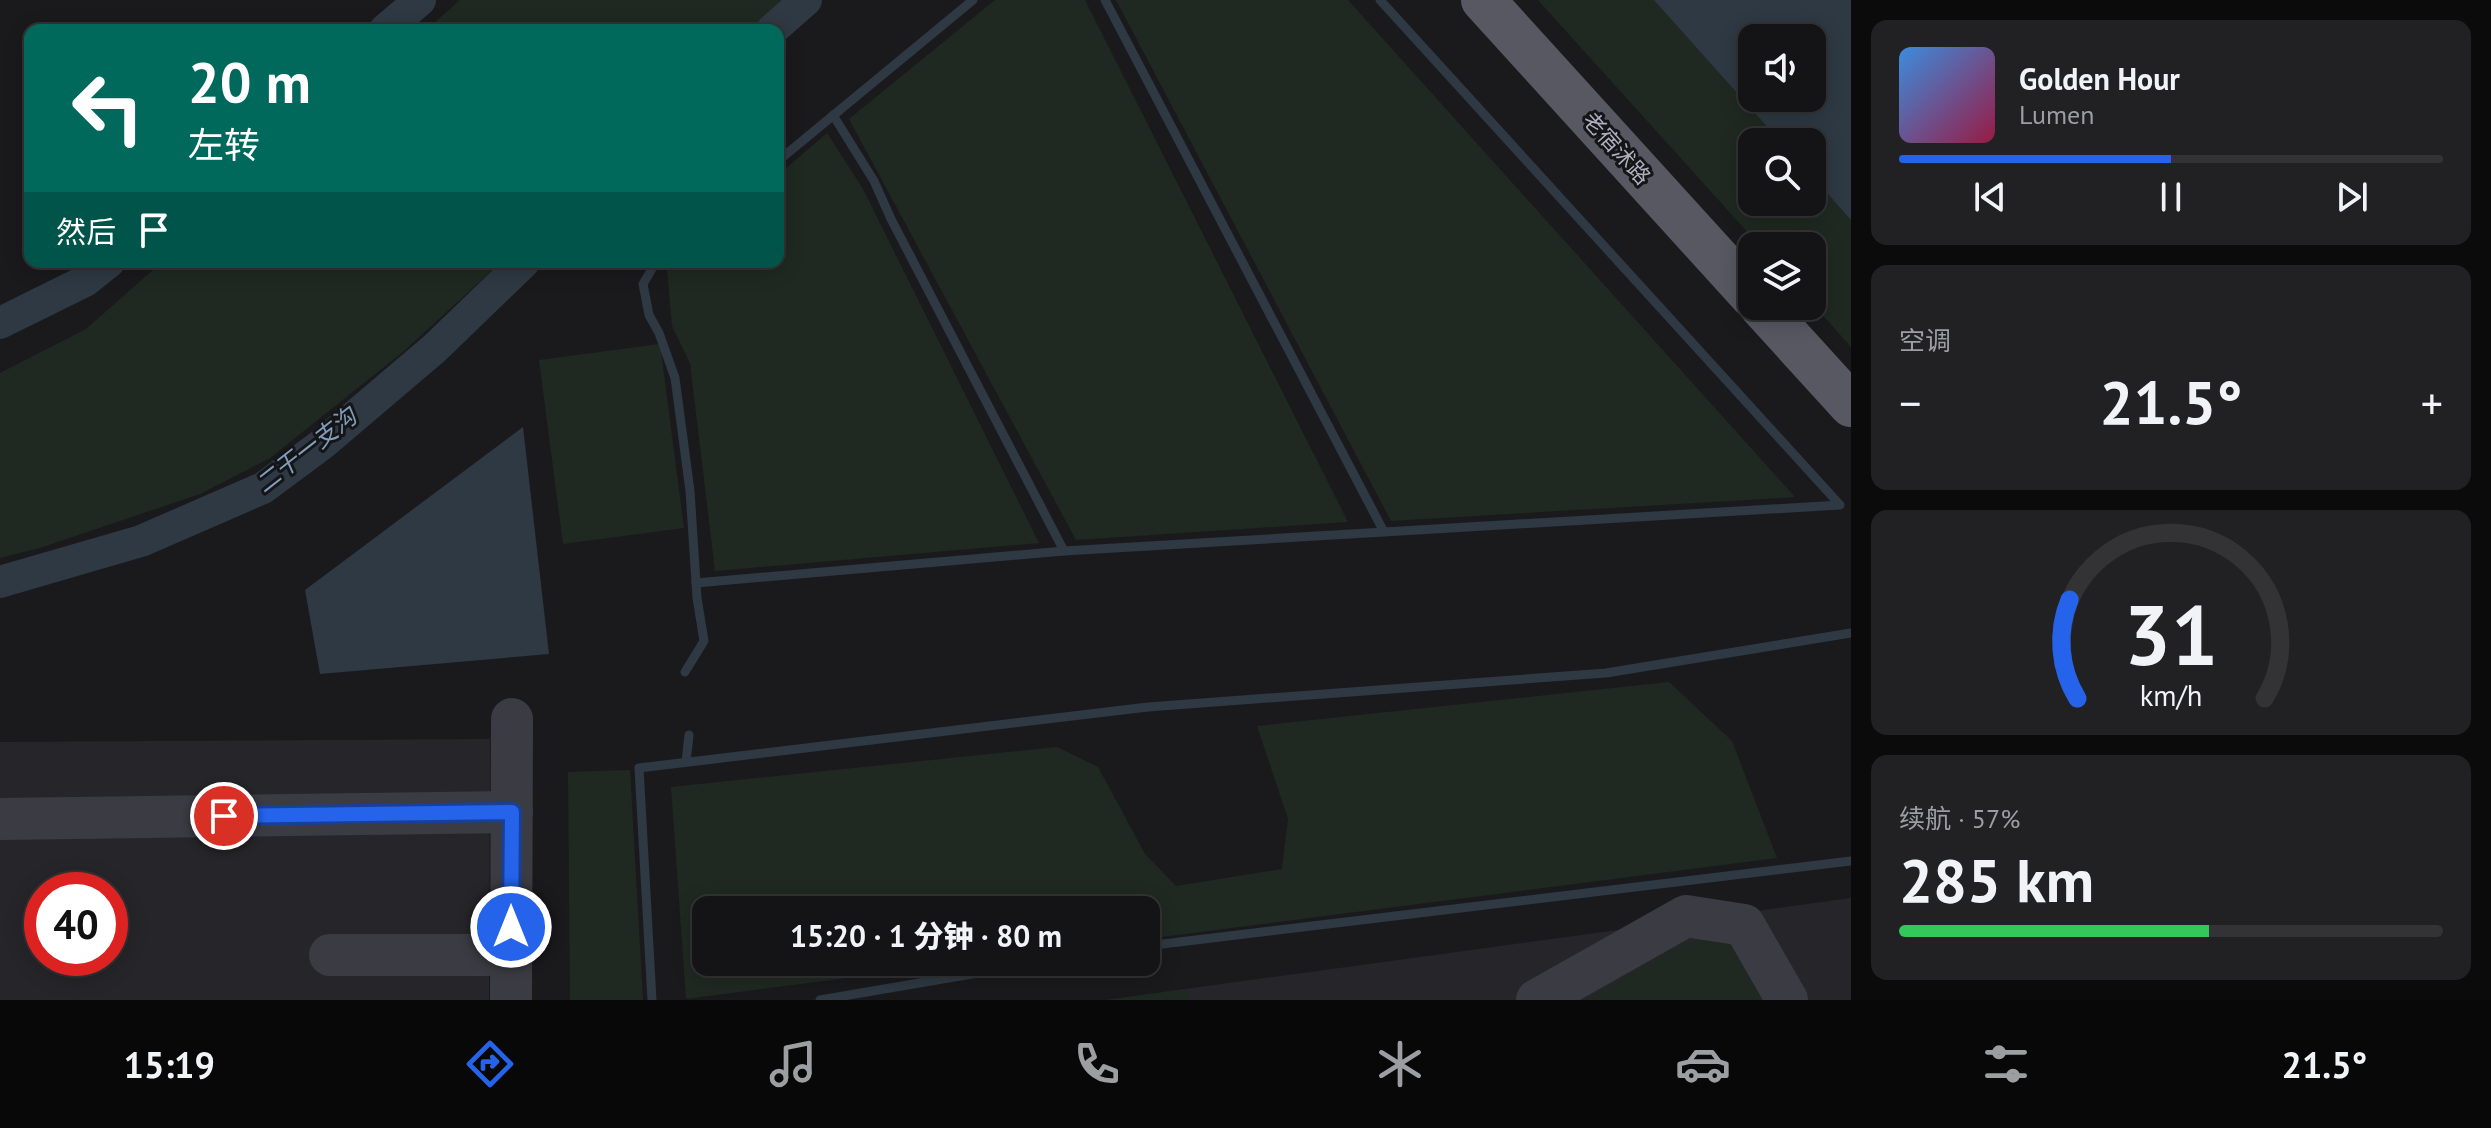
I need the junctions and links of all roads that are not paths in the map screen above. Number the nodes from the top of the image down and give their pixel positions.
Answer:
1 (1483, 0) edge
2 (1738, 281) edge
3 (1774, 320) edge
4 (1851, 405) edge
5 (512, 719) dead end
6 (512, 812) junction
7 (0, 819) edge
8 (330, 955) dead end
9 (511, 955) junction
10 (511, 1000) edge
11 (1537, 1000) edge
12 (1787, 1000) edge

1 - 2 main road, 老宿沭路
3 - 4 main road
5 - 6 street
6 - 7 street
6 - 9 street
8 - 9 street
9 - 10 street
11 - 12 street

